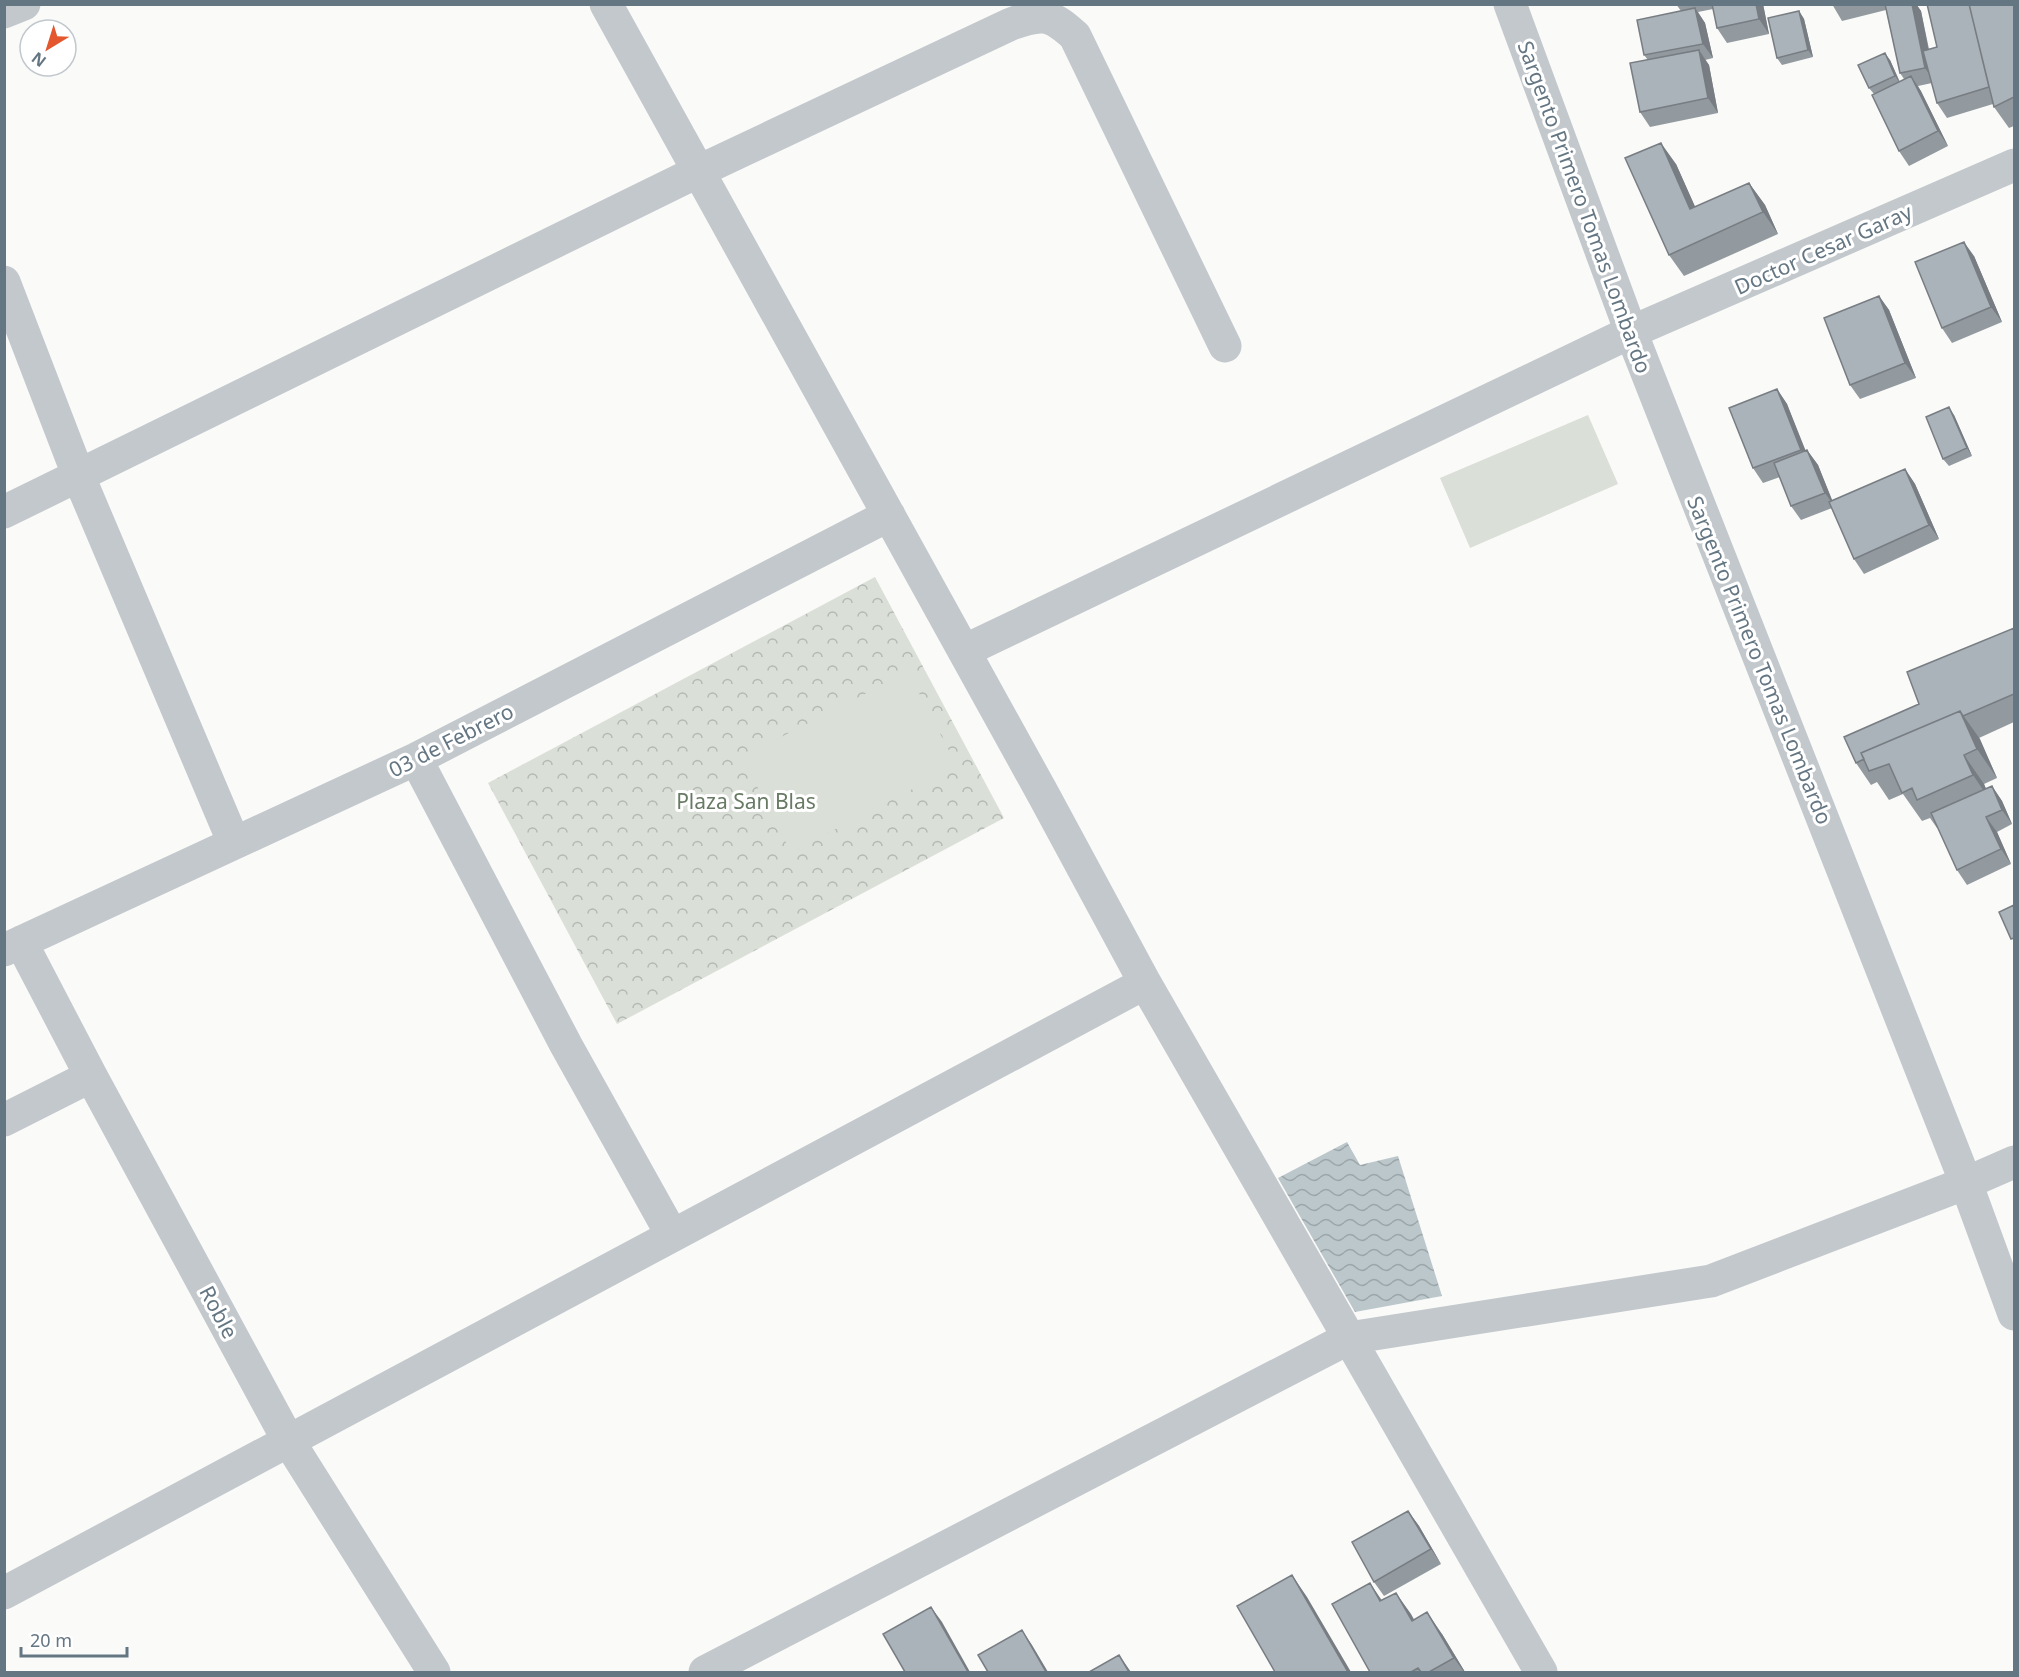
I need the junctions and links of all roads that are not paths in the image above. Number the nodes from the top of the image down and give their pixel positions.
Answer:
1 (24, 4) edge
2 (606, 4) edge
3 (1510, 4) edge
4 (4, 12) edge
5 (2014, 165) edge
6 (699, 171) junction
7 (4, 282) edge
8 (1631, 332) junction
9 (1225, 346) dead end
10 (79, 477) junction
11 (4, 513) edge
12 (889, 515) junction
13 (964, 651) junction
14 (416, 759) junction
15 (234, 843) junction
16 (13, 946) edge
17 (1145, 983) junction
18 (91, 1076) junction
19 (4, 1120) edge
20 (2014, 1162) edge
21 (1966, 1183) junction
22 (672, 1235) junction
23 (2014, 1314) edge
24 (1349, 1338) junction
25 (288, 1440) junction
26 (4, 1593) edge
27 (434, 1672) edge
28 (705, 1672) edge
29 (1541, 1672) edge

1 - 4 street
2 - 6 street
3 - 8 street, Sargento Primero Tomas Lombardo
5 - 8 street, Doctor Cesar Garay
6 - 9 street
6 - 10 street
6 - 12 street
7 - 10 street
8 - 13 street, Doctor Cesar Garay
8 - 21 street, Sargento Primero Tomas Lombardo
10 - 11 street
10 - 15 street
12 - 13 street
12 - 14 street, 03 de Febrero
13 - 17 street
14 - 15 street, 03 de Febrero
14 - 22 street
15 - 16 street, 03 de Febrero
16 - 18 street, Roble
17 - 22 street
17 - 24 street
18 - 19 street
18 - 25 street, Roble
20 - 21 street
21 - 23 street, Sargento Primero Tomas Lombardo
21 - 24 street
22 - 25 street
24 - 28 street
24 - 29 street
25 - 26 street
25 - 27 street, Roble

